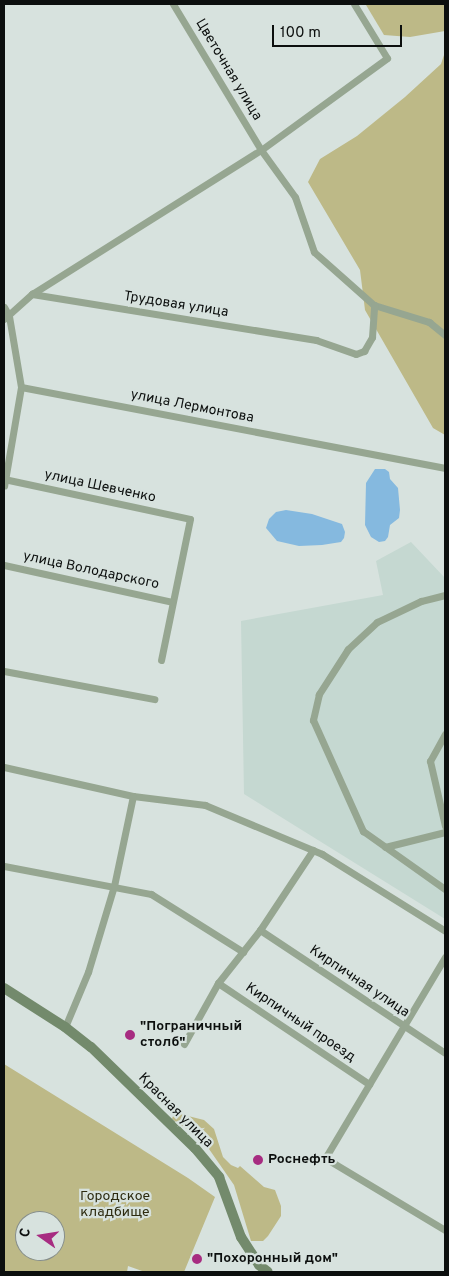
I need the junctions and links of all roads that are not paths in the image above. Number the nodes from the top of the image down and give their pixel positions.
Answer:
1 (173, 4) edge
2 (354, 4) edge
3 (261, 150) junction
4 (32, 294) junction
5 (374, 305) junction
6 (4, 308) edge
7 (6, 317) edge
8 (445, 335) edge
9 (21, 386) junction
10 (445, 468) edge
11 (4, 481) edge
12 (4, 565) edge
13 (445, 594) edge
14 (172, 602) junction
15 (161, 660) dead end
16 (4, 671) edge
17 (154, 699) dead end
18 (445, 734) edge
19 (4, 768) edge
20 (133, 796) junction
21 (445, 826) edge
22 (445, 832) edge
23 (385, 847) junction
24 (312, 850) junction
25 (4, 866) edge
26 (114, 886) junction
27 (445, 889) edge
28 (260, 930) junction
29 (445, 931) edge
30 (243, 952) junction
31 (445, 957) edge
32 (218, 983) junction
33 (4, 988) edge
34 (65, 1027) junction
35 (404, 1027) junction
36 (184, 1044) dead end
37 (445, 1053) edge
38 (369, 1084) junction
39 (445, 1230) edge
40 (256, 1269) edge
41 (268, 1272) edge

1 - 3 street, Цветочная улица
2 - 3 street
3 - 4 street
3 - 5 street, Цветочная улица
4 - 5 street, Трудовая улица
4 - 7 street
5 - 8 street
6 - 7 street
7 - 9 street
9 - 10 street, улица Лермонтова
9 - 11 street
11 - 14 street, улица Шевченко
12 - 14 street, улица Володарского
13 - 23 street
14 - 15 street
16 - 17 street
18 - 21 street
19 - 20 street
20 - 24 street
20 - 26 street
22 - 23 street
23 - 27 street
24 - 28 street
24 - 29 street
25 - 26 street
26 - 30 street
26 - 34 street
28 - 30 street
28 - 35 street, Кирпичная улица
30 - 32 street
31 - 35 street
32 - 36 street
32 - 38 street, Кирпичный проезд
33 - 34 main road, Красная улица
34 - 40 main road, Красная улица
35 - 37 street, Кирпичная улица
35 - 38 street
38 - 39 street
40 - 41 main road, Красная улица

